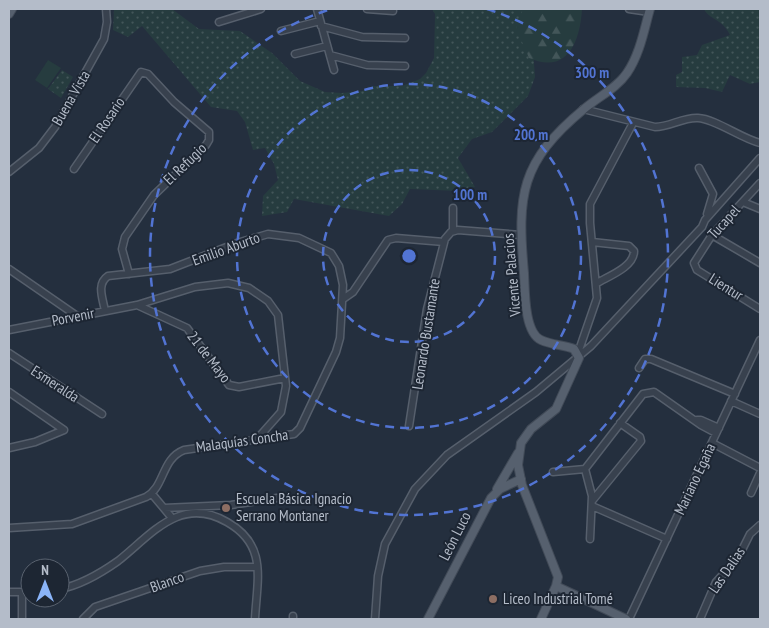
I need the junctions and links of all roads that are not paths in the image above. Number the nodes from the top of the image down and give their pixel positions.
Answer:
1 (12, 9) edge
2 (106, 9) edge
3 (261, 9) edge
4 (317, 9) edge
5 (367, 9) edge
6 (629, 9) edge
7 (649, 10) edge
8 (394, 11) dead end
9 (9, 14) edge
10 (219, 22) dead end
11 (321, 23) junction
12 (281, 31) dead end
13 (405, 38) dead end
14 (327, 46) junction
15 (295, 54) dead end
16 (330, 55) junction
17 (405, 66) dead end
18 (334, 70) dead end
19 (141, 72) joint
20 (584, 109) junction
21 (633, 123) junction
22 (760, 142) edge
23 (760, 158) edge
24 (699, 168) dead end
25 (74, 169) dead end
26 (9, 172) edge
27 (760, 183) edge
28 (743, 202) junction
29 (453, 208) dead end
30 (760, 209) edge
31 (703, 224) junction
32 (453, 231) junction
33 (521, 235) junction
34 (712, 235) junction
35 (444, 242) junction
36 (592, 242) junction
37 (760, 263) edge
38 (694, 264) joint
39 (9, 269) edge
40 (129, 274) junction
41 (597, 283) junction
42 (343, 300) junction
43 (137, 304) junction
44 (760, 309) edge
45 (105, 311) junction
46 (77, 316) junction
47 (9, 330) edge
48 (760, 340) edge
49 (9, 353) edge
50 (578, 354) junction
51 (639, 368) dead end
52 (286, 378) junction
53 (9, 392) edge
54 (735, 394) junction
55 (731, 401) junction
56 (102, 414) dead end
57 (760, 414) edge
58 (620, 423) junction
59 (410, 426) dead end
60 (718, 430) junction
61 (258, 438) junction
62 (712, 443) junction
63 (9, 448) edge
64 (520, 449) junction
65 (760, 468) edge
66 (585, 469) junction
67 (553, 472) dead end
68 (760, 473) edge
69 (520, 479) junction
70 (495, 493) junction
71 (750, 493) dead end
72 (152, 494) junction
73 (277, 498) dead end
74 (592, 504) junction
75 (164, 508) junction
76 (181, 510) junction
77 (172, 518) junction
78 (760, 525) edge
79 (9, 528) edge
80 (590, 539) dead end
81 (666, 539) junction
82 (257, 567) junction
83 (70, 586) edge
84 (556, 586) junction
85 (83, 619) edge
86 (255, 619) edge
87 (375, 619) edge
88 (428, 619) edge
89 (541, 619) edge
90 (628, 619) edge
91 (700, 619) edge

1 - 9 main road
2 - 26 street, Buena Vista
3 - 10 street
4 - 11 street
5 - 8 street
6 - 7 street
7 - 20 main road, Vicente Palacios
11 - 12 street
11 - 13 street
11 - 14 street
14 - 15 street
14 - 16 street
16 - 17 street
16 - 18 street
19 - 25 street, El Rosario
19 - 40 street, El Refugio
20 - 21 street
20 - 33 main road, Vicente Palacios
21 - 22 street
21 - 36 street
23 - 31 street, Tucapel
24 - 31 street
27 - 28 street, Tucapel
28 - 30 street
28 - 34 street, Tucapel
29 - 32 street
31 - 50 street, Tucapel
32 - 33 street
32 - 35 street
33 - 50 main road, Vicente Palacios
34 - 37 street
34 - 38 street, Tucapel
35 - 42 street
35 - 59 street, Leonardo Bustamante
36 - 41 street
36 - 41 street
38 - 44 street, Lientur
39 - 46 street
40 - 42 street, Emilio Aburto
40 - 45 street, Emilio Aburto
41 - 50 street
42 - 61 street, Malaquías Concha
43 - 45 street, Porvenir
43 - 52 street, 21 de Mayo
43 - 52 street, Porvenir
45 - 46 street, Porvenir
46 - 47 street, Porvenir
48 - 54 street, Mariano Egaña
49 - 56 street, Esmeralda
50 - 64 main road
50 - 87 street, Tucapel
51 - 54 street
52 - 61 street, Porvenir
53 - 63 street
54 - 55 street, Mariano Egaña
55 - 57 street
55 - 60 street, Mariano Egaña
58 - 60 street
58 - 66 street
58 - 74 street
60 - 62 street, Mariano Egaña
61 - 72 street, Malaquías Concha
62 - 65 street
62 - 81 street, Mariano Egaña
64 - 69 main road
64 - 70 main road, León Luco
66 - 67 street
66 - 74 street
68 - 71 street
69 - 70 main road
69 - 84 main road
70 - 88 main road, León Luco
72 - 75 street
72 - 79 street
73 - 76 street
74 - 80 street
74 - 81 street
75 - 76 street
75 - 77 street
76 - 77 street
76 - 82 street
77 - 83 street
78 - 91 street, Las Dalias
81 - 90 street, Mariano Egaña
82 - 85 street, Blanco
82 - 86 street
84 - 89 main road
84 - 90 main road

